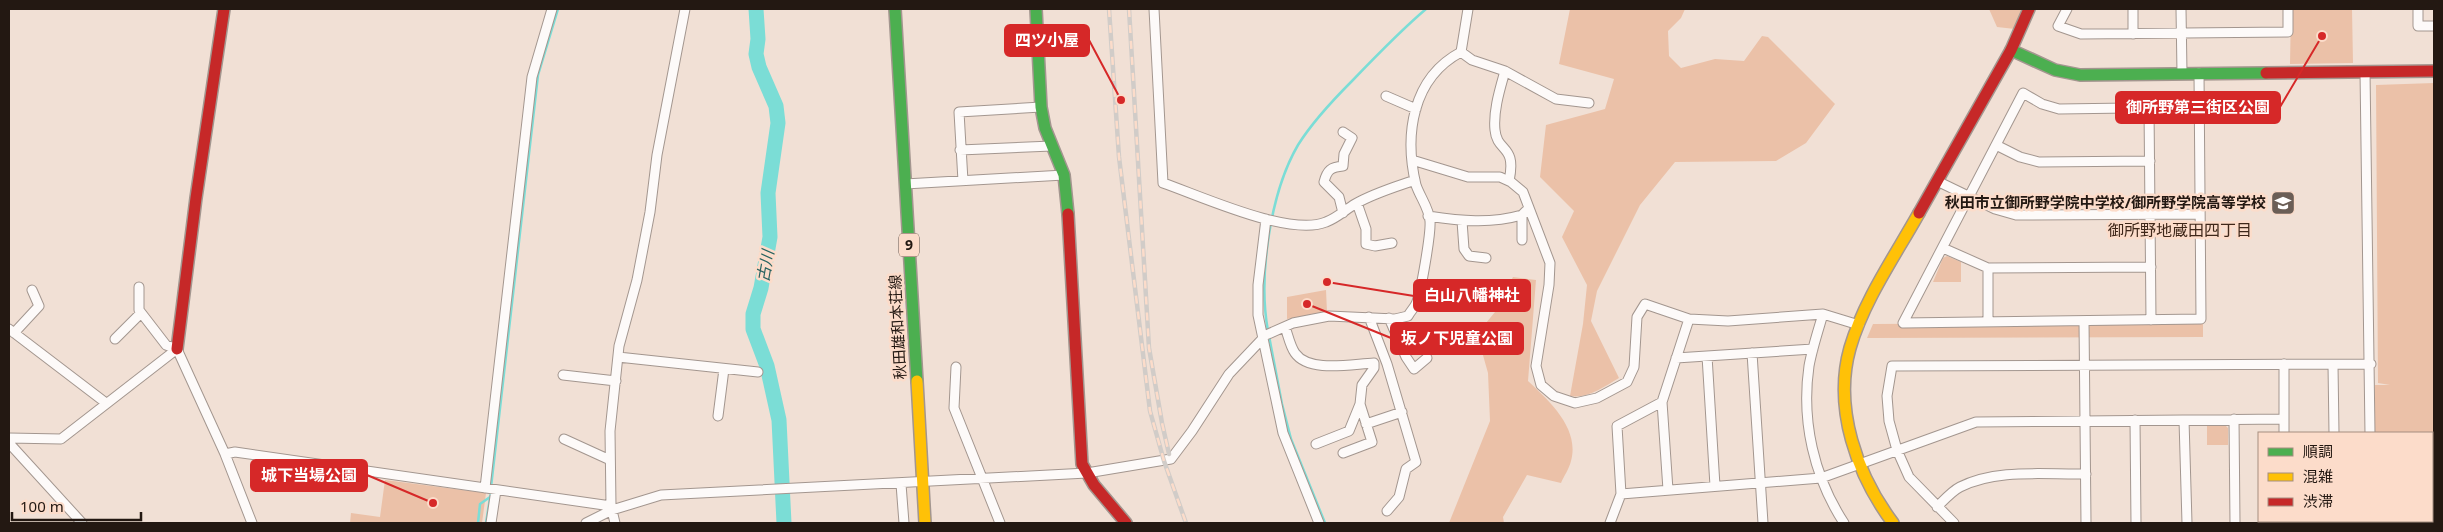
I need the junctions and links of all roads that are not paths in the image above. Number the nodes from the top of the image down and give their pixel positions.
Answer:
1 (224, 9) edge
2 (552, 9) edge
3 (685, 9) edge
4 (895, 9) edge
5 (1036, 9) edge
6 (1154, 9) edge
7 (1468, 9) edge
8 (2029, 9) edge
9 (2067, 9) edge
10 (2132, 9) edge
11 (2182, 9) edge
12 (2288, 9) edge
13 (2418, 9) edge
14 (2434, 26) edge
15 (2133, 34) junction
16 (2182, 34) junction
17 (2012, 50) junction
18 (1461, 52) junction
19 (1505, 71) junction
20 (2434, 71) edge
21 (2365, 72) junction
22 (2182, 73) junction
23 (2199, 73) junction
24 (1386, 96) dead end
25 (1589, 103) dead end
26 (1041, 107) junction
27 (2150, 107) junction
28 (2199, 107) junction
29 (1416, 109) junction
30 (1343, 132) dead end
31 (1052, 146) junction
32 (1996, 146) junction
33 (960, 150) junction
34 (1412, 160) junction
35 (2150, 161) junction
36 (1064, 175) junction
37 (1415, 180) junction
38 (963, 181) junction
39 (1509, 181) junction
40 (1937, 181) junction
41 (905, 184) junction
42 (1970, 196) junction
43 (1357, 203) junction
44 (1343, 212) junction
45 (1525, 212) junction
46 (2151, 214) junction
47 (2199, 214) junction
48 (1428, 216) junction
49 (1271, 221) junction
50 (1462, 221) junction
51 (1522, 240) dead end
52 (1392, 243) dead end
53 (1943, 248) junction
54 (1486, 258) dead end
55 (2151, 267) junction
56 (1988, 268) junction
57 (139, 287) dead end
58 (32, 290) dead end
59 (141, 313) junction
60 (1823, 314) junction
61 (1369, 317) junction
62 (1389, 318) junction
63 (1690, 319) junction
64 (2151, 320) junction
65 (2084, 321) junction
66 (1988, 322) junction
67 (1859, 325) junction
68 (1285, 327) junction
69 (11, 331) edge
70 (1264, 337) junction
71 (115, 339) dead end
72 (177, 349) junction
73 (1813, 349) junction
74 (1752, 353) junction
75 (1707, 356) junction
76 (618, 357) junction
77 (1384, 357) junction
78 (1427, 358) dead end
79 (1676, 358) junction
80 (1374, 363) junction
81 (2284, 364) junction
82 (2371, 364) junction
83 (2085, 365) junction
84 (2333, 365) junction
85 (956, 367) dead end
86 (724, 368) junction
87 (758, 372) dead end
88 (563, 375) dead end
89 (616, 381) junction
90 (1662, 402) junction
91 (106, 403) junction
92 (1360, 404) junction
93 (1402, 412) junction
94 (718, 416) dead end
95 (2284, 419) junction
96 (2086, 420) junction
97 (2135, 420) junction
98 (2184, 420) junction
99 (2234, 420) junction
100 (1366, 424) junction
101 (2284, 432) edge
102 (2334, 432) edge
103 (2370, 432) edge
104 (9, 438) edge
105 (564, 439) dead end
106 (9, 443) edge
107 (1316, 444) dead end
108 (1897, 450) junction
109 (225, 454) junction
110 (1343, 454) dead end
111 (610, 460) junction
112 (1859, 465) junction
113 (1087, 473) junction
114 (2086, 474) junction
115 (1821, 478) junction
116 (984, 480) junction
117 (923, 482) junction
118 (1762, 482) junction
119 (902, 484) junction
120 (1715, 486) junction
121 (491, 489) junction
122 (1668, 490) junction
123 (1621, 494) junction
124 (1937, 507) junction
125 (611, 508) junction
126 (1387, 511) dead end
127 (82, 523) edge
128 (252, 523) edge
129 (492, 523) edge
130 (586, 523) edge
131 (615, 523) edge
132 (904, 523) edge
133 (926, 523) edge
134 (1000, 523) edge
135 (1126, 523) edge
136 (1319, 523) edge
137 (1610, 523) edge
138 (1763, 523) edge
139 (1844, 523) edge
140 (1893, 523) edge
141 (1954, 523) edge
142 (2086, 523) edge
143 (2136, 523) edge
144 (2187, 523) edge
145 (2235, 523) edge

1 - 72 street
2 - 121 street
3 - 76 street
4 - 41 street, 秋田雄和本荘線 / 9
5 - 26 street
6 - 49 street
7 - 18 street
8 - 17 street
9 - 15 street
10 - 15 street
11 - 16 street
12 - 16 street
13 - 14 street
15 - 16 street
16 - 22 street
17 - 22 street
17 - 40 street
18 - 19 street
18 - 29 street
19 - 25 street
19 - 39 street
20 - 21 street
21 - 23 street
21 - 82 street
22 - 23 street
23 - 28 street
24 - 29 street
26 - 31 street
26 - 33 street
27 - 28 street
27 - 32 street
27 - 35 street
28 - 47 street
29 - 34 street
30 - 44 street
31 - 33 street
31 - 36 street
32 - 35 street
32 - 42 street
33 - 38 street
34 - 37 street
34 - 39 street
35 - 46 street
36 - 38 street
36 - 113 street
37 - 43 street
37 - 48 street
38 - 41 street
39 - 45 street
40 - 42 street
40 - 67 street
41 - 117 street, 秋田雄和本荘線 / 9
42 - 46 street
42 - 53 street
43 - 44 street
43 - 52 street
44 - 49 street
45 - 50 street
45 - 51 street
45 - 63 street
46 - 47 street
46 - 55 street
47 - 64 street
48 - 50 street
48 - 62 street
49 - 70 street
50 - 54 street
53 - 56 street
53 - 66 street
55 - 56 street
55 - 64 street
56 - 66 street
57 - 59 street
58 - 69 street
59 - 71 street
59 - 72 street
60 - 63 street
60 - 67 street
60 - 73 street
61 - 62 street
61 - 68 street
61 - 77 street
62 - 78 street
63 - 79 street
64 - 65 street
65 - 66 street
65 - 83 street
67 - 112 street
68 - 70 street
68 - 80 street
69 - 91 street
70 - 113 street
70 - 136 street
72 - 91 street
72 - 109 street
73 - 74 street
73 - 115 street
74 - 75 street
74 - 118 street
75 - 79 street
75 - 120 street
76 - 86 street
76 - 89 street
77 - 80 street
77 - 93 street
79 - 90 street
80 - 92 street
81 - 83 street
81 - 84 street
81 - 95 street
82 - 84 street
82 - 103 street
83 - 96 street
83 - 108 street
84 - 102 street
85 - 116 street
86 - 87 street
86 - 94 street
88 - 89 street
89 - 111 street
90 - 122 street
90 - 123 street
91 - 104 street
92 - 100 street
92 - 107 street
93 - 100 street
93 - 126 street
95 - 99 street
95 - 101 street
96 - 97 street
96 - 108 street
96 - 114 street
97 - 98 street
97 - 143 street
98 - 99 street
98 - 144 street
99 - 145 street
100 - 110 street
105 - 111 street
106 - 127 street
108 - 112 street
108 - 124 street
109 - 121 street
109 - 128 street
111 - 125 street
112 - 115 street
112 - 140 street
113 - 116 street
113 - 135 street
114 - 124 street
114 - 142 street
115 - 118 street
115 - 139 street
116 - 117 street
116 - 134 street
117 - 119 street
117 - 133 street, 秋田雄和本荘線 / 9
118 - 120 street
118 - 138 street
119 - 125 street
119 - 132 street
120 - 122 street
121 - 125 street
121 - 129 street
122 - 123 street
123 - 137 street
124 - 141 street
125 - 130 street
125 - 131 street

